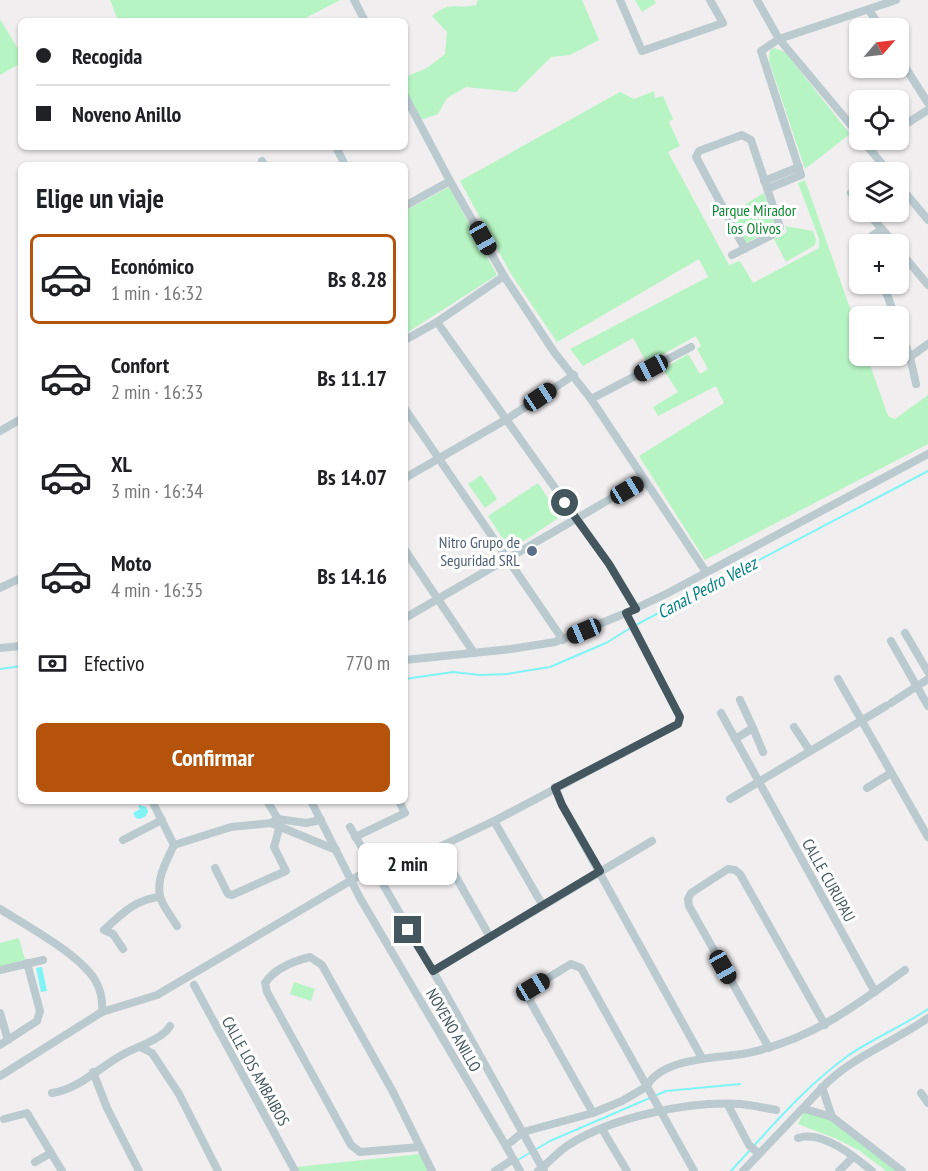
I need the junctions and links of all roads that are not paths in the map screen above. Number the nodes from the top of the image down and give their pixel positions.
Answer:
1 (354, 0) edge
2 (620, 0) edge
3 (710, 0) edge
4 (757, 0) edge
5 (896, 0) edge
6 (869, 9) junction
7 (363, 18) edge
8 (875, 18) edge
9 (779, 39) junction
10 (909, 73) edge
11 (408, 102) edge
12 (928, 103) edge
13 (928, 110) edge
14 (909, 122) edge
15 (849, 123) edge
16 (872, 150) edge
17 (881, 162) edge
18 (450, 181) junction
19 (765, 185) junction
20 (909, 197) edge
21 (408, 204) edge
22 (928, 220) edge
23 (876, 222) edge
24 (882, 229) junction
25 (875, 234) edge
26 (886, 234) edge
27 (745, 249) junction
28 (732, 255) dead end
29 (909, 260) edge
30 (925, 275) edge
31 (504, 276) junction
32 (928, 285) edge
33 (437, 322) junction
34 (408, 338) edge
35 (928, 344) edge
36 (691, 347) dead end
37 (910, 357) joint
38 (574, 375) junction
39 (916, 384) dead end
40 (591, 399) junction
41 (408, 414) edge
42 (507, 418) junction
43 (18, 421) edge
44 (0, 431) edge
45 (928, 454) edge
46 (439, 459) junction
47 (408, 476) edge
48 (643, 480) junction
49 (577, 520) junction
50 (408, 554) edge
51 (506, 558) junction
52 (706, 572) junction
53 (18, 579) edge
54 (0, 588) edge
55 (437, 598) junction
56 (636, 609) junction
57 (408, 616) edge
58 (628, 616) junction
59 (905, 633) dead end
60 (563, 640) junction
61 (891, 641) dead end
62 (18, 646) edge
63 (0, 648) edge
64 (474, 653) junction
65 (408, 660) edge
66 (928, 672) edge
67 (838, 679) dead end
68 (928, 679) edge
69 (917, 687) junction
70 (740, 700) dead end
71 (928, 706) edge
72 (721, 713) dead end
73 (861, 720) junction
74 (794, 727) dead end
75 (753, 729) junction
76 (735, 739) junction
77 (810, 751) junction
78 (763, 752) dead end
79 (891, 773) junction
80 (758, 782) junction
81 (555, 788) junction
82 (867, 788) dead end
83 (730, 799) dead end
84 (154, 804) edge
85 (268, 804) edge
86 (313, 804) edge
87 (400, 804) edge
88 (162, 820) junction
89 (321, 820) junction
90 (494, 821) junction
91 (276, 822) junction
92 (350, 827) dead end
93 (355, 837) junction
94 (928, 837) edge
95 (123, 840) dead end
96 (652, 841) dead end
97 (174, 845) junction
98 (439, 847) junction
99 (336, 850) junction
100 (215, 868) dead end
101 (372, 868) junction
102 (600, 871) junction
103 (351, 881) junction
104 (160, 897) junction
105 (543, 906) junction
106 (0, 909) edge
107 (177, 926) dead end
108 (490, 937) junction
109 (123, 949) dead end
110 (43, 960) dead end
111 (27, 963) junction
112 (0, 970) edge
113 (905, 970) dead end
114 (433, 971) junction
115 (194, 985) dead end
116 (875, 992) junction
117 (102, 1012) junction
118 (0, 1013) edge
119 (928, 1018) edge
120 (825, 1025) junction
121 (170, 1026) dead end
122 (8, 1040) junction
123 (0, 1045) edge
124 (140, 1047) junction
125 (769, 1048) junction
126 (702, 1058) junction
127 (93, 1072) junction
128 (0, 1076) edge
129 (822, 1087) junction
130 (648, 1089) junction
131 (921, 1093) dead end
132 (52, 1094) dead end
133 (928, 1103) edge
134 (728, 1105) junction
135 (776, 1110) dead end
136 (801, 1110) junction
137 (660, 1111) junction
138 (593, 1113) junction
139 (832, 1118) junction
140 (4, 1119) dead end
141 (602, 1129) junction
142 (524, 1132) junction
143 (798, 1138) dead end
144 (506, 1146) junction
145 (420, 1147) junction
146 (754, 1150) junction
147 (51, 1153) junction
148 (853, 1157) junction
149 (512, 1160) junction
150 (35, 1162) dead end
151 (542, 1170) edge
152 (62, 1171) edge
153 (139, 1171) edge
154 (218, 1171) edge
155 (295, 1171) edge
156 (432, 1171) edge
157 (495, 1171) edge
158 (519, 1171) edge
159 (627, 1171) edge
160 (694, 1171) edge
161 (743, 1171) edge
162 (839, 1171) edge
163 (872, 1171) edge
164 (902, 1171) edge

1 - 7 street
2 - 3 street
4 - 9 street
5 - 6 street
6 - 8 street
6 - 9 street
9 - 15 street
9 - 19 street
10 - 12 street
11 - 18 street
13 - 14 street
16 - 17 street
18 - 21 street
18 - 31 street
19 - 27 street
19 - 27 street
20 - 22 street
23 - 24 street
24 - 25 street
24 - 26 street
27 - 28 street
29 - 30 street
30 - 32 street
31 - 33 street
31 - 38 street
33 - 34 street
33 - 42 street
35 - 37 street
36 - 40 street
37 - 39 street
38 - 40 street
38 - 42 street
40 - 48 street
41 - 46 street
42 - 46 street
42 - 49 street
43 - 44 street
45 - 52 street
46 - 47 street
46 - 51 street
48 - 49 street
48 - 52 street
49 - 51 street
49 - 56 street
50 - 55 street
51 - 55 street
51 - 60 street
52 - 56 street
53 - 54 street
55 - 57 street
55 - 64 street
56 - 58 street
58 - 60 street
58 - 81 street
59 - 66 street
60 - 64 street
61 - 69 street
62 - 63 street
64 - 65 street
67 - 73 street
68 - 69 street
69 - 71 street
69 - 73 street
70 - 75 street
72 - 76 street, CALLE CURUPAU
73 - 77 street
73 - 79 street
74 - 77 street
75 - 76 street
75 - 78 street
76 - 80 street, CALLE CURUPAU
77 - 80 street
79 - 82 street
79 - 94 street
80 - 83 street
80 - 116 street, CALLE CURUPAU
81 - 90 street
81 - 102 street
84 - 88 street
85 - 91 street
86 - 89 street, NOVENO ANILLO
87 - 93 street
88 - 95 street
88 - 97 street
89 - 91 street
89 - 99 street, NOVENO ANILLO
90 - 98 street
90 - 105 street
91 - 97 street
91 - 99 street
91 - 100 street
92 - 93 street, NOVENO ANILLO
93 - 101 street, NOVENO ANILLO
96 - 102 street
97 - 104 street
98 - 101 street
98 - 108 street
99 - 103 street, NOVENO ANILLO
101 - 103 street
101 - 114 street, NOVENO ANILLO
102 - 105 street
102 - 126 street
103 - 117 street
103 - 144 street, NOVENO ANILLO
104 - 107 street
104 - 109 street
105 - 108 street
106 - 117 street
108 - 114 street
110 - 111 street
111 - 112 street
111 - 122 street
113 - 116 street
114 - 142 street, NOVENO ANILLO
115 - 155 street, CALLE LOS AMBAIBOS
116 - 120 street
117 - 128 street
118 - 122 street
119 - 129 street
120 - 125 street
120 - 125 street
121 - 124 street
122 - 123 street
124 - 127 street
124 - 154 street
125 - 126 street
126 - 130 street
127 - 132 street
127 - 153 street
129 - 136 street
129 - 139 street
130 - 137 street
130 - 138 street
130 - 138 street
131 - 133 street
134 - 135 street
134 - 137 street
134 - 146 street
136 - 139 street
136 - 146 street
137 - 141 street
137 - 160 street
138 - 142 street
139 - 164 street
140 - 147 street
141 - 151 street
141 - 159 street
142 - 144 street
142 - 151 street, NOVENO ANILLO
143 - 148 street
144 - 149 street, NOVENO ANILLO
145 - 145 street
145 - 156 street
146 - 161 street
147 - 150 street
147 - 152 street
148 - 162 street
148 - 163 street
149 - 157 street
149 - 158 street, NOVENO ANILLO

